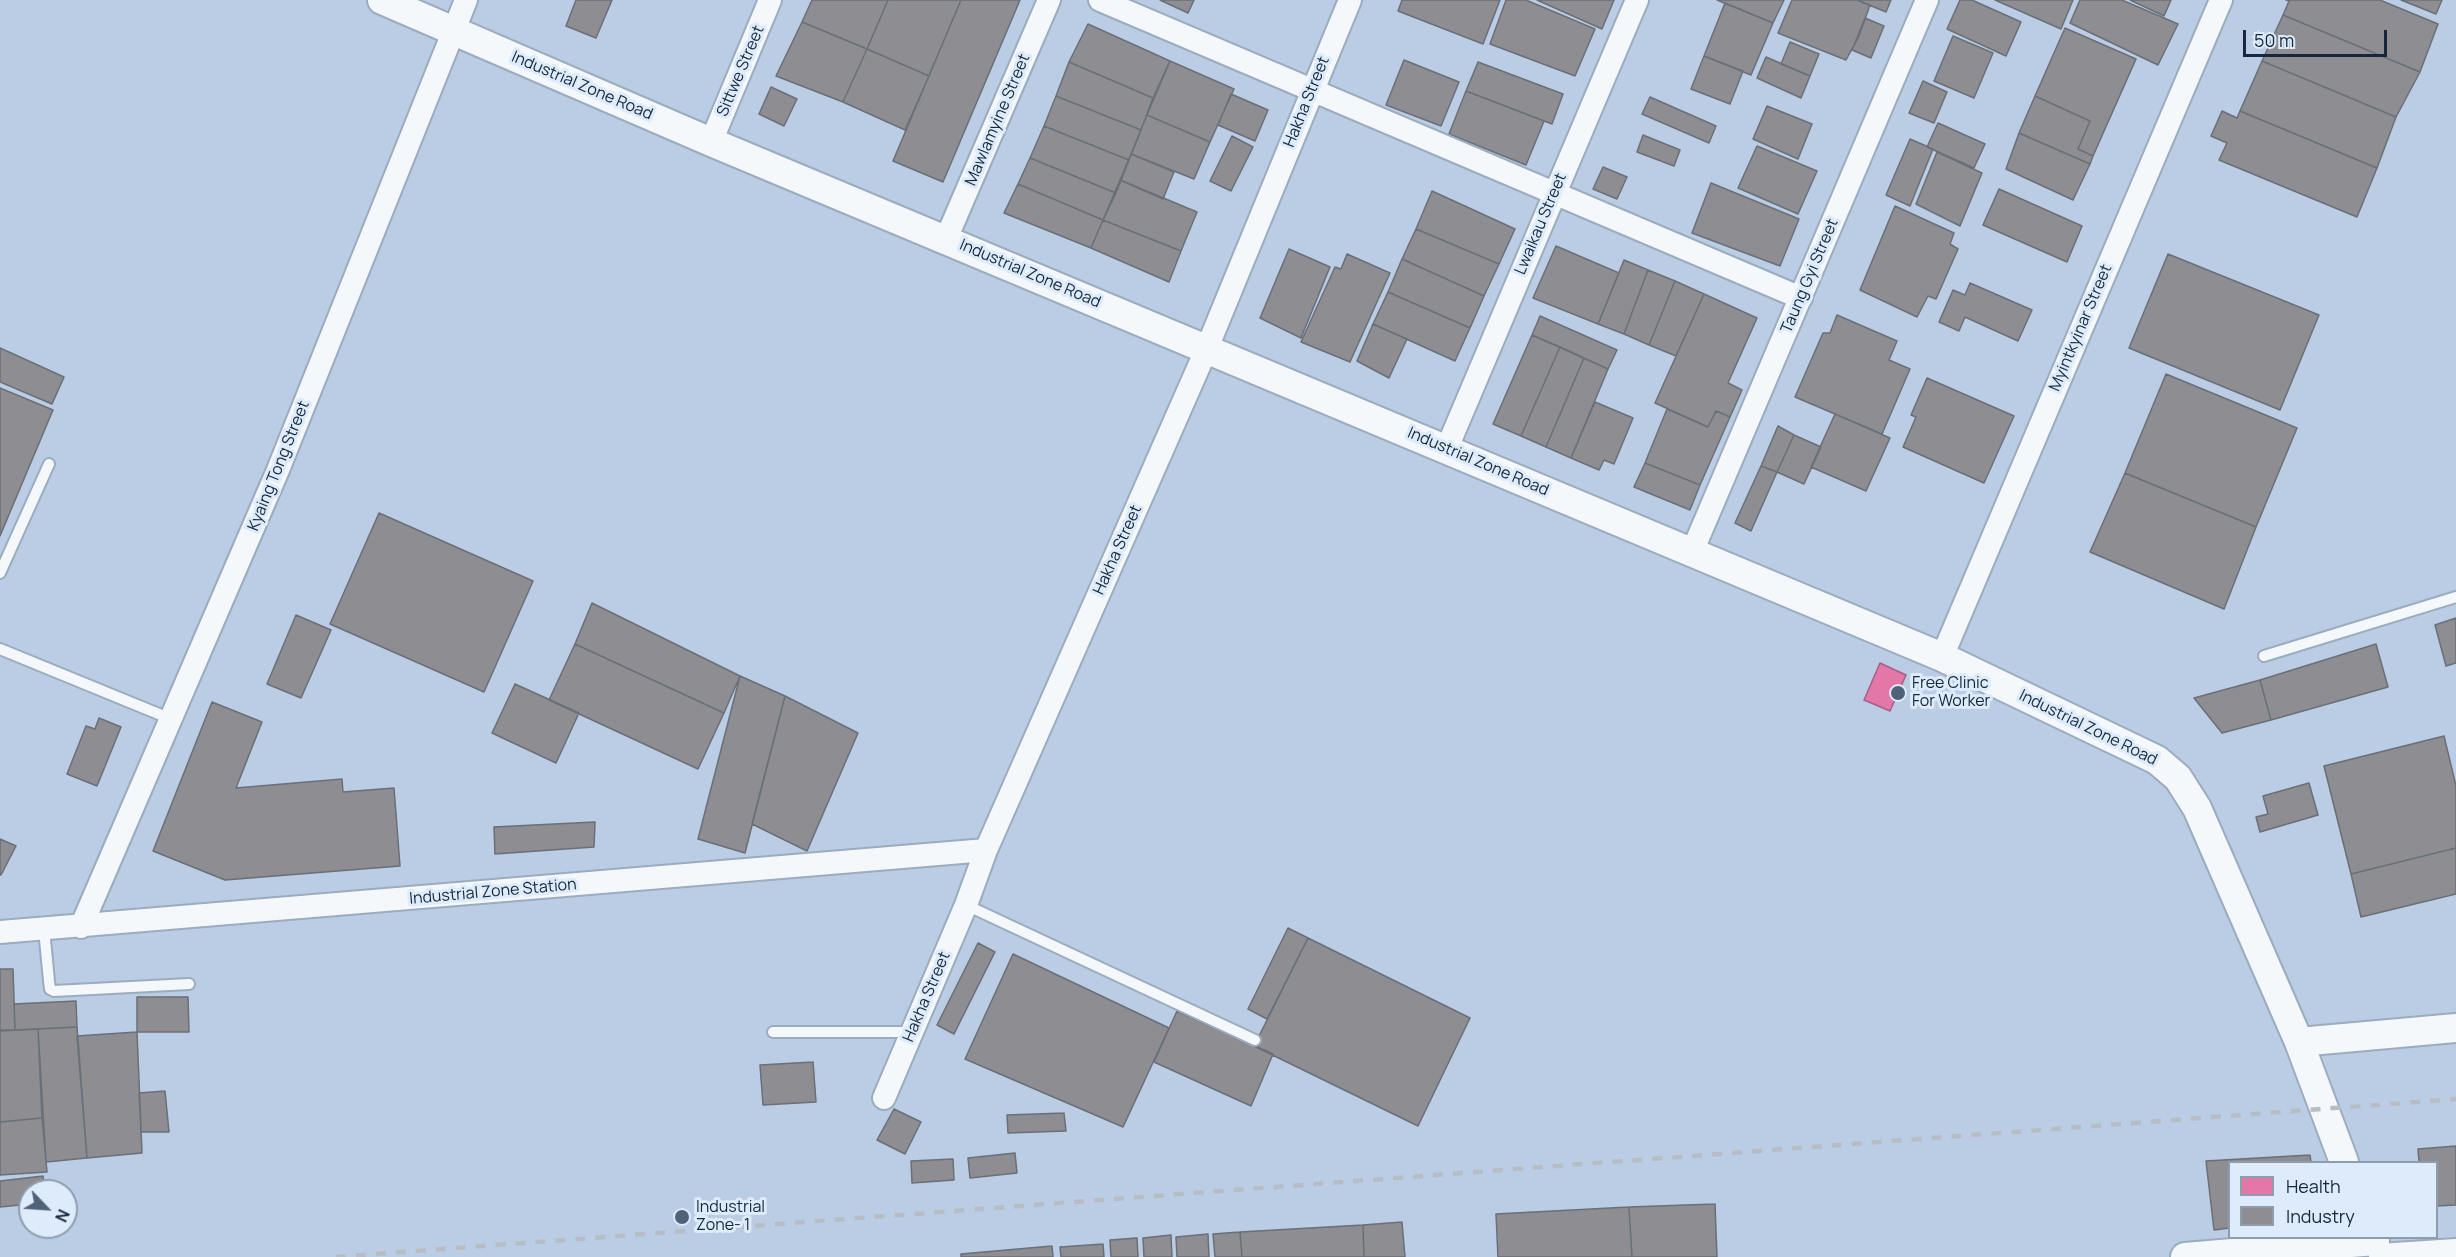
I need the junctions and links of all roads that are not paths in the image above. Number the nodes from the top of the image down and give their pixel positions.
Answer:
1 (382, 0) edge
2 (466, 0) edge
3 (770, 0) edge
4 (1049, 0) edge
5 (1100, 0) edge
6 (1350, 0) edge
7 (1637, 0) edge
8 (1927, 0) edge
9 (2221, 0) edge
10 (453, 30) junction
11 (1312, 90) junction
12 (711, 142) junction
13 (1554, 193) junction
14 (946, 239) junction
15 (1801, 298) junction
16 (1207, 348) junction
17 (1447, 448) junction
18 (49, 464) dead end
19 (1692, 552) junction
20 (0, 573) edge
21 (2456, 597) edge
22 (0, 649) edge
23 (2264, 656) dead end
24 (1942, 657) junction
25 (171, 719) junction
26 (986, 850) junction
27 (966, 905) junction
28 (81, 927) junction
29 (44, 929) junction
30 (0, 932) edge
31 (189, 984) dead end
32 (2456, 1028) edge
33 (773, 1032) dead end
34 (912, 1032) junction
35 (1255, 1040) dead end
36 (2299, 1042) junction
37 (884, 1098) dead end
38 (2344, 1161) edge
39 (2377, 1248) edge
40 (2456, 1250) edge
41 (2185, 1257) edge

1 - 10 street, Industrial Zone Road
2 - 10 street, Kyaing Tong Street
3 - 12 street, Sittwe Street
4 - 14 street, Mawlamyine Street
5 - 11 street
6 - 11 street, Hakha Street
7 - 13 street, Lwaikau Street
8 - 15 street, Taung Gyi Street
9 - 24 street, Myintkyinar Street
10 - 12 street, Industrial Zone Road
10 - 25 street, Kyaing Tong Street
11 - 13 street
11 - 16 street, Hakha Street
12 - 14 street, Industrial Zone Road
13 - 15 street
13 - 17 street, Lwaikau Street
14 - 16 street, Industrial Zone Road
15 - 19 street, Taung Gyi Street
16 - 17 street, Industrial Zone Road
16 - 26 street, Hakha Street
17 - 19 street, Industrial Zone Road
18 - 20 lane
19 - 24 street, Industrial Zone Road
21 - 23 lane
22 - 25 lane
24 - 36 street, Industrial Zone Road
25 - 28 street, Kyaing Tong Street
26 - 27 street, Hakha Street
26 - 28 street, Industrial Zone Station
27 - 34 street, Hakha Street
27 - 35 lane
28 - 29 street, Industrial Zone Station
29 - 30 street, Industrial Zone Station
29 - 31 lane
32 - 36 street
33 - 34 lane
34 - 37 street, Hakha Street
36 - 38 street, Industrial Zone Road
39 - 40 street
39 - 41 street

